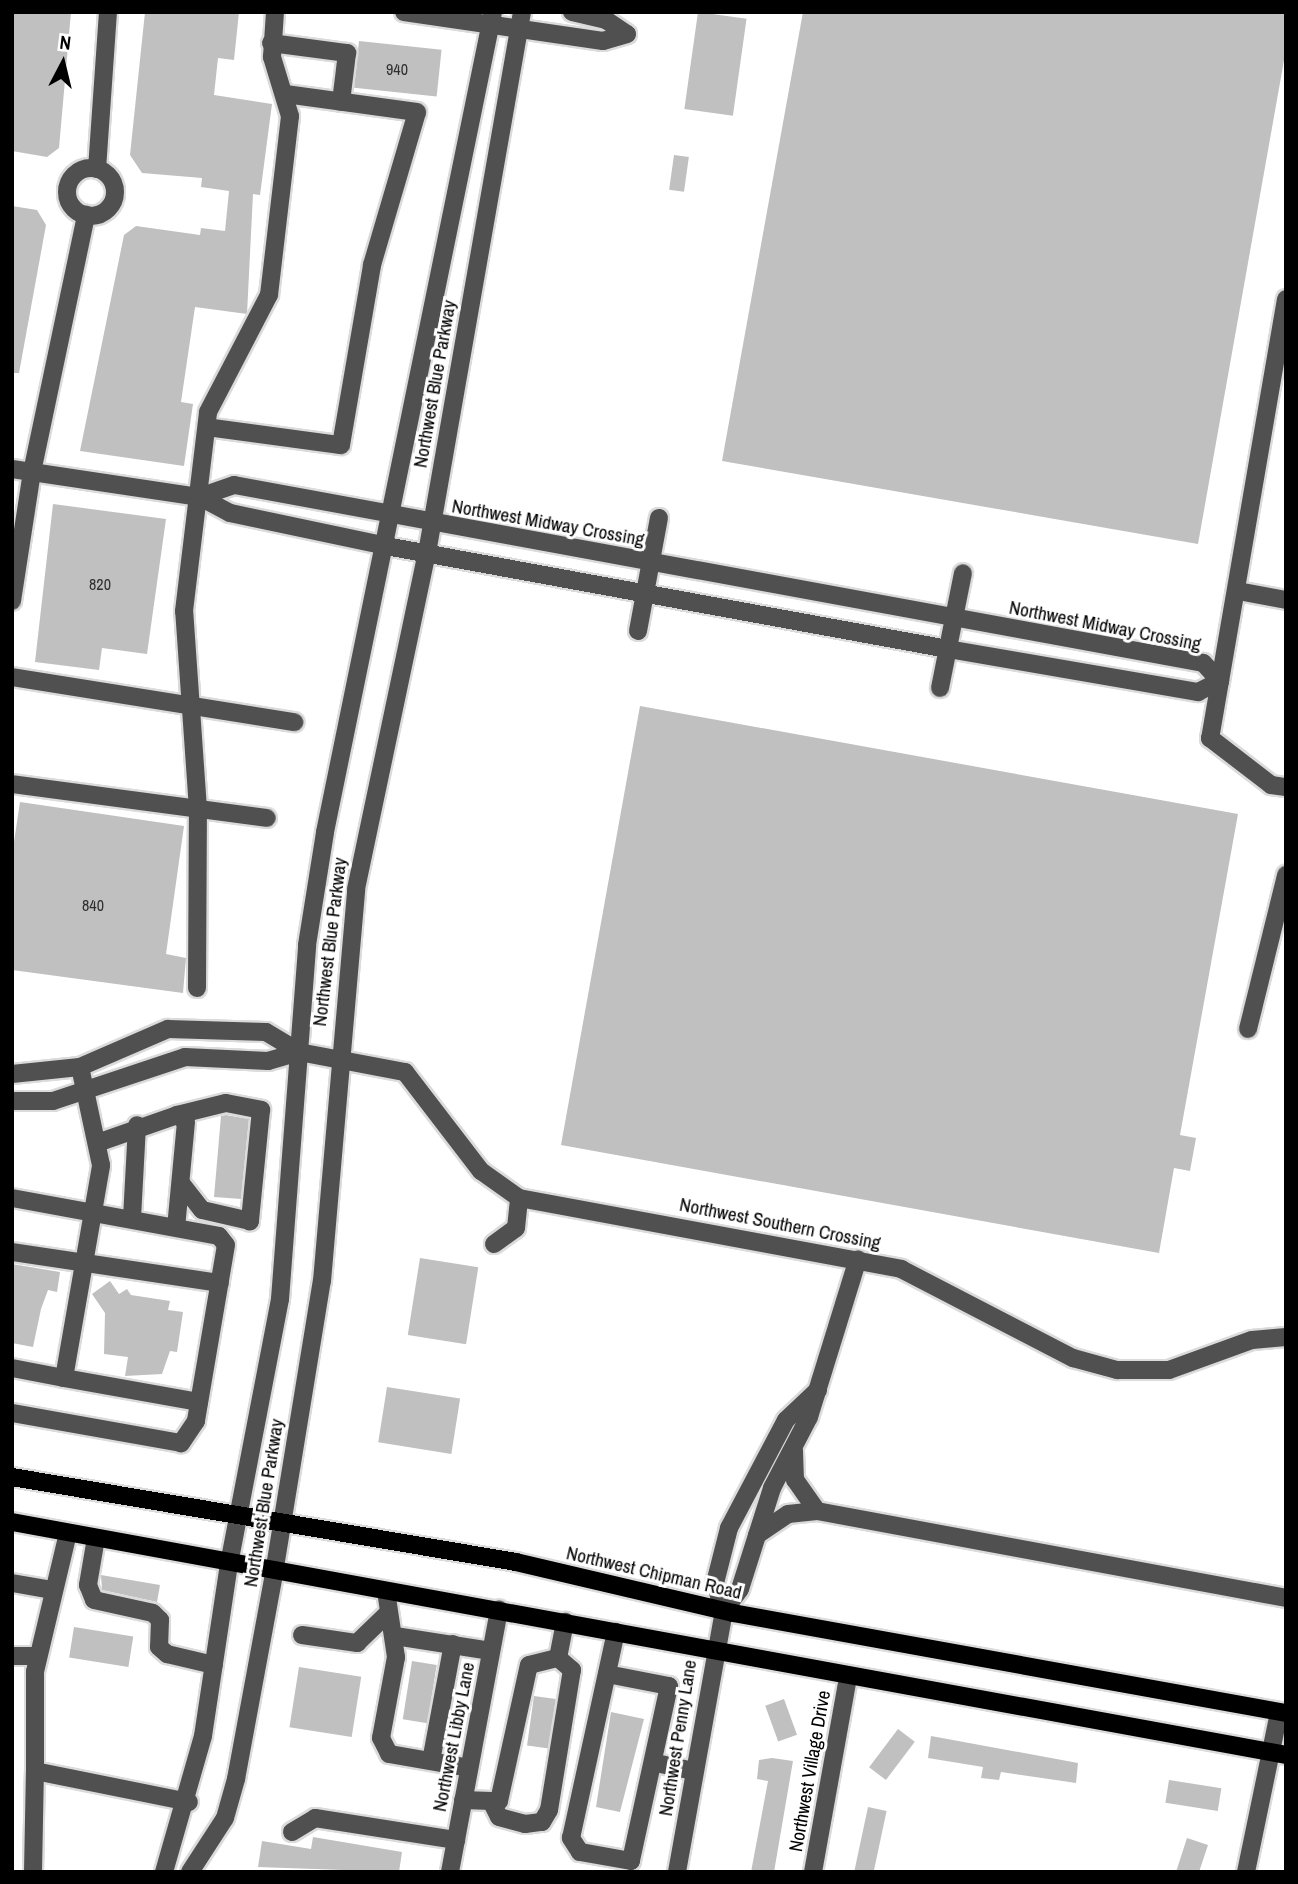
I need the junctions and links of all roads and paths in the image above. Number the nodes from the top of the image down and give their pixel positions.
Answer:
1 (108, 12) edge
2 (275, 12) edge
3 (404, 12) edge
4 (572, 12) edge
5 (492, 18) edge
6 (521, 21) edge
7 (271, 43) junction
8 (285, 94) junction
9 (341, 102) junction
10 (97, 169) junction
11 (86, 215) junction
12 (1286, 299) edge
13 (207, 427) junction
14 (12, 470) edge
15 (32, 472) junction
16 (200, 497) junction
17 (391, 514) junction
18 (659, 518) dead end
19 (432, 523) junction
20 (386, 546) junction
21 (427, 553) junction
22 (650, 563) junction
23 (963, 573) dead end
24 (1238, 591) junction
25 (645, 593) junction
26 (1286, 600) edge
27 (12, 601) edge
28 (955, 619) junction
29 (638, 631) dead end
30 (948, 649) junction
31 (12, 677) edge
32 (1220, 681) junction
33 (940, 688) dead end
34 (191, 703) junction
35 (294, 722) dead end
36 (12, 784) edge
37 (1286, 787) edge
38 (198, 809) junction
39 (267, 818) dead end
40 (1286, 875) edge
41 (197, 988) dead end
42 (1248, 1029) dead end
43 (299, 1052) junction
44 (338, 1058) junction
45 (80, 1067) junction
46 (12, 1074) edge
47 (86, 1091) junction
48 (12, 1101) edge
49 (177, 1115) junction
50 (137, 1125) junction
51 (100, 1142) junction
52 (181, 1183) junction
53 (12, 1198) edge
54 (519, 1198) junction
55 (95, 1211) junction
56 (132, 1218) junction
57 (176, 1227) junction
58 (494, 1244) dead end
59 (12, 1252) edge
60 (858, 1259) junction
61 (85, 1262) junction
62 (220, 1283) junction
63 (1286, 1338) edge
64 (12, 1368) edge
65 (64, 1377) junction
66 (818, 1389) junction
67 (199, 1402) junction
68 (12, 1413) edge
69 (794, 1448) junction
70 (12, 1477) edge
71 (817, 1511) junction
72 (238, 1516) junction
73 (12, 1522) edge
74 (282, 1522) junction
75 (68, 1532) junction
76 (96, 1538) junction
77 (755, 1538) junction
78 (229, 1564) junction
79 (274, 1573) junction
80 (12, 1583) edge
81 (51, 1590) junction
82 (386, 1591) junction
83 (1286, 1598) edge
84 (499, 1610) junction
85 (724, 1611) junction
86 (386, 1615) junction
87 (565, 1622) junction
88 (616, 1632) junction
89 (302, 1635) dead end
90 (395, 1636) junction
91 (453, 1644) junction
92 (713, 1650) junction
93 (491, 1651) junction
94 (12, 1656) edge
95 (38, 1656) junction
96 (558, 1658) junction
97 (214, 1665) junction
98 (607, 1674) junction
99 (848, 1677) junction
100 (1282, 1712) edge
101 (1279, 1754) edge
102 (431, 1761) junction
103 (656, 1763) junction
104 (469, 1768) junction
105 (35, 1771) junction
106 (694, 1771) junction
107 (463, 1800) junction
108 (188, 1802) junction
109 (493, 1805) junction
110 (292, 1832) dead end
111 (456, 1840) junction
112 (33, 1872) edge
113 (164, 1872) edge
114 (190, 1872) edge
115 (450, 1872) edge
116 (677, 1872) edge
117 (813, 1872) edge
118 (1246, 1872) edge

1 - 10 street
2 - 7 street
3 - 5 street
4 - 6 street
5 - 6 street
5 - 17 street, Northwest Blue Parkway
6 - 19 street, Northwest Blue Parkway
7 - 8 street
7 - 9 street
8 - 9 street
8 - 13 street
9 - 13 street
10 - 11 street
10 - 11 street
11 - 15 street
12 - 24 street
13 - 16 street
14 - 15 street, Northwest Midway Crossing
15 - 16 street, Northwest Midway Crossing
15 - 27 street
16 - 17 street, Northwest Midway Crossing
16 - 20 street, Northwest Midway Crossing
16 - 34 street
17 - 19 street, Northwest Midway Crossing
17 - 20 street, Northwest Blue Parkway
18 - 22 street
19 - 21 street, Northwest Blue Parkway
19 - 22 street, Northwest Midway Crossing
20 - 21 street, Northwest Midway Crossing
20 - 43 street, Northwest Blue Parkway
21 - 25 street, Northwest Midway Crossing
21 - 44 street, Northwest Blue Parkway
22 - 25 street
22 - 28 street, Northwest Midway Crossing
23 - 28 street
24 - 26 street
24 - 32 street
25 - 29 street
25 - 30 street, Northwest Midway Crossing
28 - 30 street
28 - 32 street, Northwest Midway Crossing
30 - 32 street, Northwest Midway Crossing
30 - 33 street
31 - 34 street
32 - 37 street
34 - 35 street
34 - 38 street
36 - 38 street
38 - 39 street
38 - 41 street
40 - 42 street
43 - 44 street, Northwest Southern Crossing
43 - 45 street, Northwest Southern Crossing
43 - 47 street, Northwest Southern Crossing
43 - 72 street, Northwest Blue Parkway
44 - 54 street, Northwest Southern Crossing
44 - 74 street, Northwest Blue Parkway
45 - 46 street, Northwest Southern Crossing
45 - 47 street
47 - 48 street, Northwest Southern Crossing
47 - 51 street
49 - 50 street
49 - 52 street
49 - 52 street
50 - 51 street
50 - 56 street
51 - 55 street
52 - 57 street
53 - 55 street
54 - 58 street
54 - 60 street, Northwest Southern Crossing
55 - 56 street
55 - 61 street
56 - 57 street
57 - 62 street
59 - 61 street
60 - 63 street, Northwest Southern Crossing
60 - 66 street
61 - 62 street
61 - 65 street
62 - 67 street
64 - 65 street
65 - 67 street
66 - 69 street
66 - 85 street
67 - 68 street
69 - 71 street
69 - 77 street
70 - 72 main road, Northwest Chipman Road
71 - 77 street
71 - 83 street
72 - 74 main road, Northwest Chipman Road
72 - 78 street, Northwest Blue Parkway
73 - 75 main road
74 - 79 street, Northwest Blue Parkway
74 - 85 main road, Northwest Chipman Road
75 - 76 main road
75 - 81 street
76 - 78 main road
76 - 97 street
77 - 85 street
78 - 79 main road
78 - 97 street, Northwest Blue Parkway
79 - 82 main road
79 - 114 street, Northwest Blue Parkway
80 - 81 street
81 - 95 street
82 - 84 main road
82 - 86 street
84 - 87 main road
84 - 93 street, Northwest Libby Lane
85 - 92 street, Northwest Penny Lane
85 - 100 main road, Northwest Chipman Road
86 - 89 street
86 - 90 street
87 - 88 main road
87 - 96 street
88 - 92 main road
88 - 98 street
90 - 91 street
90 - 102 street
91 - 93 street
91 - 102 street
92 - 99 main road
92 - 106 street, Northwest Penny Lane
93 - 104 street, Northwest Libby Lane
94 - 95 street
95 - 105 street
96 - 109 street
96 - 109 street
97 - 108 street, Northwest Blue Parkway
98 - 103 street
98 - 103 street
99 - 101 main road
99 - 117 street, Northwest Village Drive
100 - 101 street
101 - 118 street
102 - 104 street
103 - 106 street
104 - 107 street, Northwest Libby Lane
105 - 108 street
105 - 112 street
106 - 116 street, Northwest Penny Lane
107 - 109 street
107 - 111 street, Northwest Libby Lane
108 - 113 street, Northwest Blue Parkway
110 - 111 street
111 - 115 street, Northwest Libby Lane

